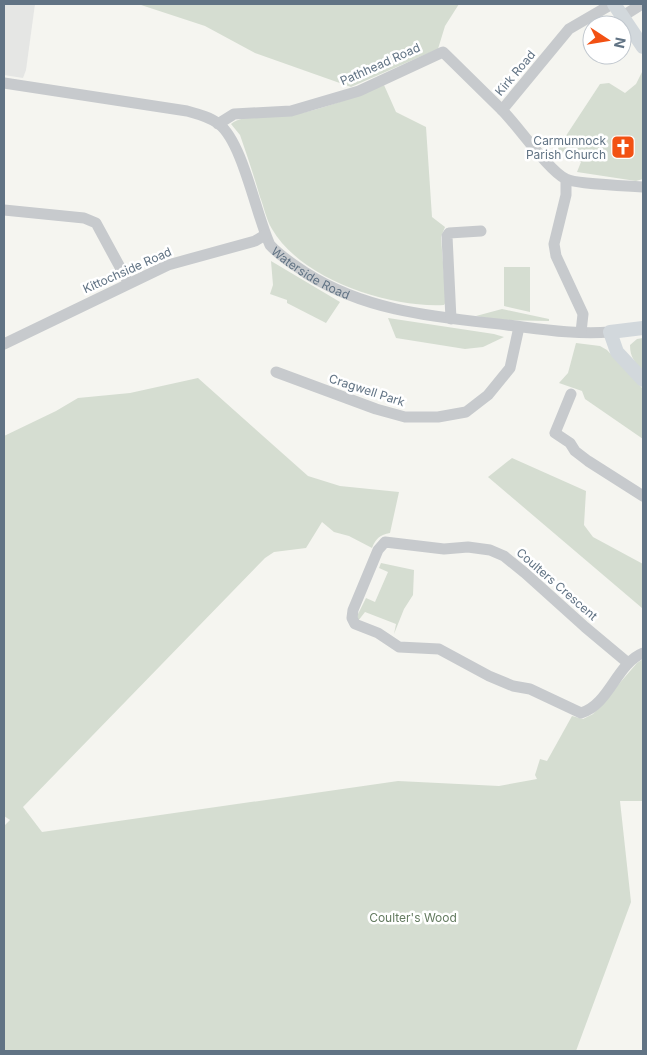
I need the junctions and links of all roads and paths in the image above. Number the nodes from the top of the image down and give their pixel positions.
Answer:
1 (613, 4) edge
2 (642, 4) edge
3 (622, 15) edge
4 (625, 15) edge
5 (632, 30) edge
6 (643, 47) edge
7 (4, 83) edge
8 (502, 110) junction
9 (218, 124) junction
10 (566, 180) junction
11 (643, 187) edge
12 (4, 210) edge
13 (481, 231) dead end
14 (265, 235) junction
15 (128, 282) junction
16 (451, 319) junction
17 (519, 327) junction
18 (643, 328) edge
19 (582, 332) junction
20 (610, 332) junction
21 (4, 344) edge
22 (276, 372) dead end
23 (643, 380) edge
24 (571, 394) dead end
25 (643, 496) edge
26 (643, 653) edge
27 (628, 663) junction

1 - 3 main road
1 - 8 street, Kirk Road
2 - 4 street
5 - 6 main road
7 - 9 street, Waterside Road
8 - 9 street, Pathhead Road
8 - 10 street, Kirk Road
9 - 14 street, Waterside Road
10 - 11 street
10 - 19 street
12 - 15 street
13 - 16 street
14 - 15 street, Kittochside Road
14 - 16 street, Waterside Road
15 - 21 street, Kittochside Road
16 - 17 street, Waterside Road
17 - 19 street, Waterside Road
17 - 22 street, Cragwell Park
18 - 20 main road, Waterside Road
19 - 20 street, Waterside Road
20 - 23 main road
24 - 25 street
26 - 27 street, Coulters Crescent
27 - 27 street, Coulters Crescent

